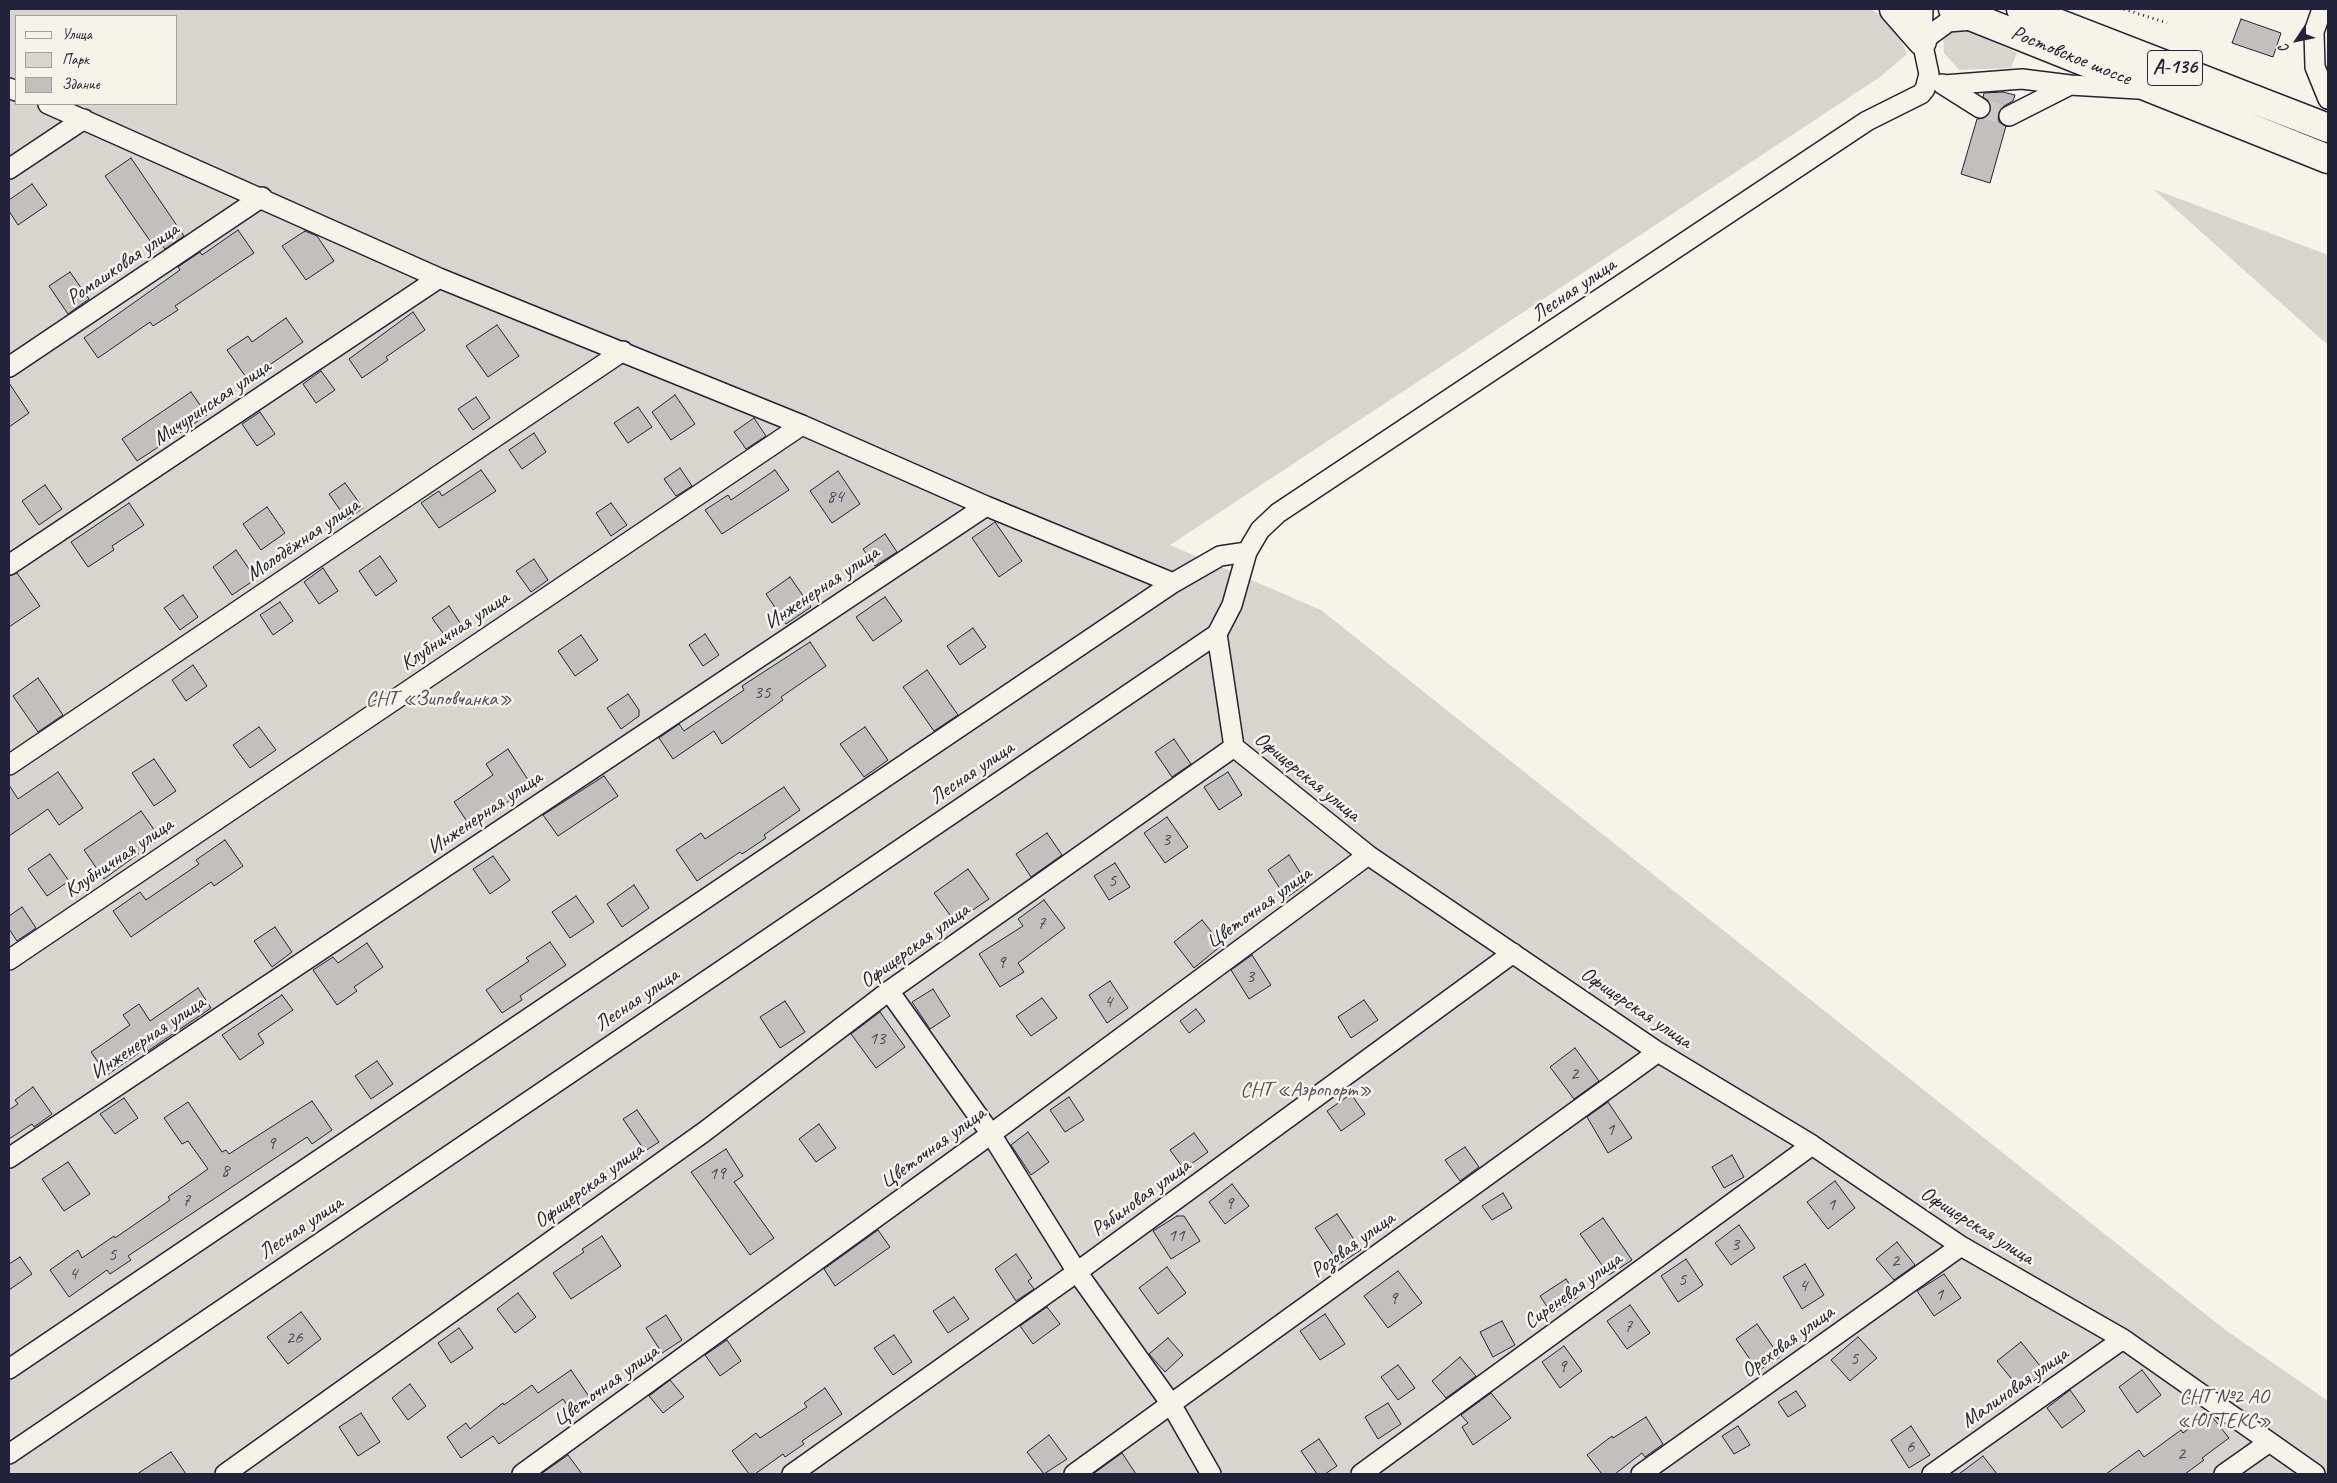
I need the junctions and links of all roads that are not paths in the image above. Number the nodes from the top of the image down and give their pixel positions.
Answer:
1 (1894, 9) edge
2 (1923, 9) edge
3 (1953, 9) edge
4 (2021, 9) edge
5 (2322, 9) edge
6 (1986, 21) junction
7 (1922, 41) junction
8 (1936, 80) junction
9 (2070, 85) junction
10 (2151, 90) junction
11 (2328, 99) edge
12 (50, 105) edge
13 (1980, 108) tunnel mouth
14 (2009, 116) tunnel mouth
15 (84, 119) junction
16 (2328, 128) edge
17 (2328, 159) edge
18 (9, 169) edge
19 (262, 197) junction
20 (440, 278) junction
21 (623, 351) junction
22 (9, 368) edge
23 (802, 424) junction
24 (986, 506) junction
25 (1247, 552) junction
26 (9, 565) edge
27 (1173, 583) junction
28 (1217, 634) junction
29 (1234, 747) junction
30 (9, 765) edge
31 (1368, 855) junction
32 (1513, 952) junction
33 (9, 960) edge
34 (889, 991) junction
35 (1658, 1052) junction
36 (991, 1134) junction
37 (1812, 1145) junction
38 (9, 1158) edge
39 (1961, 1246) junction
40 (1077, 1272) junction
41 (2123, 1339) junction
42 (9, 1369) edge
43 (1171, 1404) junction
44 (2268, 1443) junction
45 (9, 1454) edge
46 (225, 1474) edge
47 (522, 1474) edge
48 (792, 1474) edge
49 (1074, 1474) edge
50 (1211, 1474) edge
51 (1361, 1474) edge
52 (1642, 1474) edge
53 (1932, 1474) edge
54 (2224, 1474) edge
55 (2315, 1474) edge

1 - 7 highway
2 - 7 street
3 - 6 highway, Ростовское шоссе / А-136
4 - 16 highway, Ростовское шоссе / А-136
5 - 11 street
6 - 7 street
6 - 10 highway, Ростовское шоссе / А-136
7 - 8 street
8 - 9 street
8 - 13 street
8 - 25 street, Лесная улица
9 - 10 street
9 - 14 street
10 - 17 highway, Ростовское шоссе / А-136
12 - 15 street
15 - 18 street
15 - 19 street
19 - 20 street
19 - 22 street, Ромашковая улица
20 - 21 street
20 - 26 street, Мичуринская улица
21 - 23 street
21 - 30 street, Молодёжная улица
23 - 24 street
23 - 33 street, Клубничная улица
24 - 27 street
24 - 38 street, Инженерная улица
25 - 27 street, Лесная улица
25 - 28 street, Лесная улица
27 - 42 street, Лесная улица
28 - 29 street
28 - 45 street, Лесная улица
29 - 31 street, Офицерская улица
29 - 34 street, Офицерская улица
31 - 32 street, Офицерская улица
31 - 36 street, Цветочная улица
32 - 35 street, Офицерская улица
32 - 40 street, Рябиновая улица
34 - 36 street
34 - 46 street, Офицерская улица
35 - 37 street, Офицерская улица
35 - 43 street, Розовая улица
36 - 40 street
36 - 47 street, Цветочная улица
37 - 39 street, Офицерская улица
37 - 51 street, Сиреневая улица
39 - 41 street, Офицерская улица
39 - 52 street, Ореховая улица
40 - 43 street
40 - 48 street, Рябиновая улица
41 - 44 street, Офицерская улица
41 - 53 street, Малиновая улица
43 - 49 street, Розовая улица
43 - 50 street
44 - 54 street
44 - 55 street, Офицерская улица

